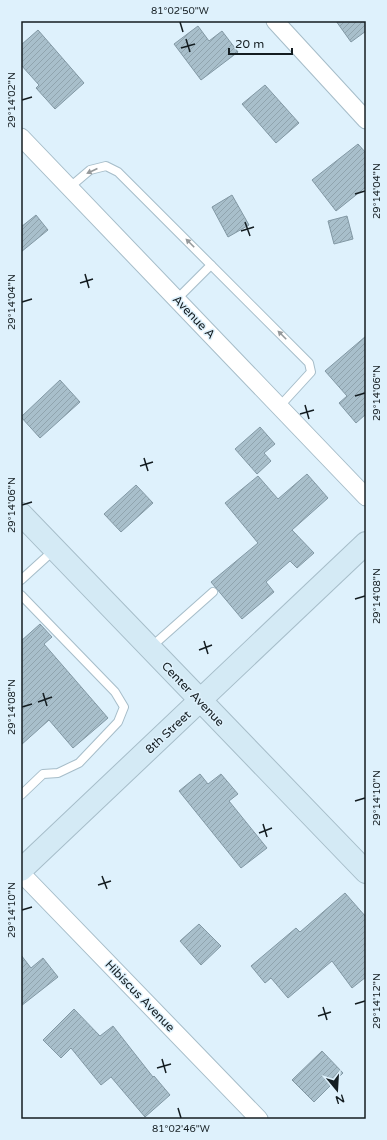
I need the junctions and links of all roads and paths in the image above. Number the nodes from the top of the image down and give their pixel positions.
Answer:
1 (275, 21) edge
2 (366, 120) edge
3 (21, 137) edge
4 (70, 187) junction
5 (211, 265) junction
6 (177, 299) junction
7 (279, 406) junction
8 (366, 497) edge
9 (21, 514) edge
10 (366, 543) edge
11 (55, 549) junction
12 (21, 580) edge
13 (212, 592) dead end
14 (21, 595) edge
15 (150, 648) junction
16 (200, 701) junction
17 (21, 796) edge
18 (21, 870) edge
19 (366, 872) edge
20 (21, 873) edge
21 (259, 1119) edge

1 - 2 street
3 - 4 street, Avenue A
5 -> 4 lane
4 - 6 street, Avenue A
5 - 6 lane
7 -> 5 lane
6 - 7 street, Avenue A
7 - 8 street, Avenue A
9 - 11 street, Center Avenue
10 - 16 street, 8th Street
11 - 12 lane
11 - 15 street, Center Avenue
13 - 15 lane
14 - 17 lane
15 - 16 street, Center Avenue
16 - 18 street, 8th Street
16 - 19 street, Center Avenue
20 - 21 street, Hibiscus Avenue

